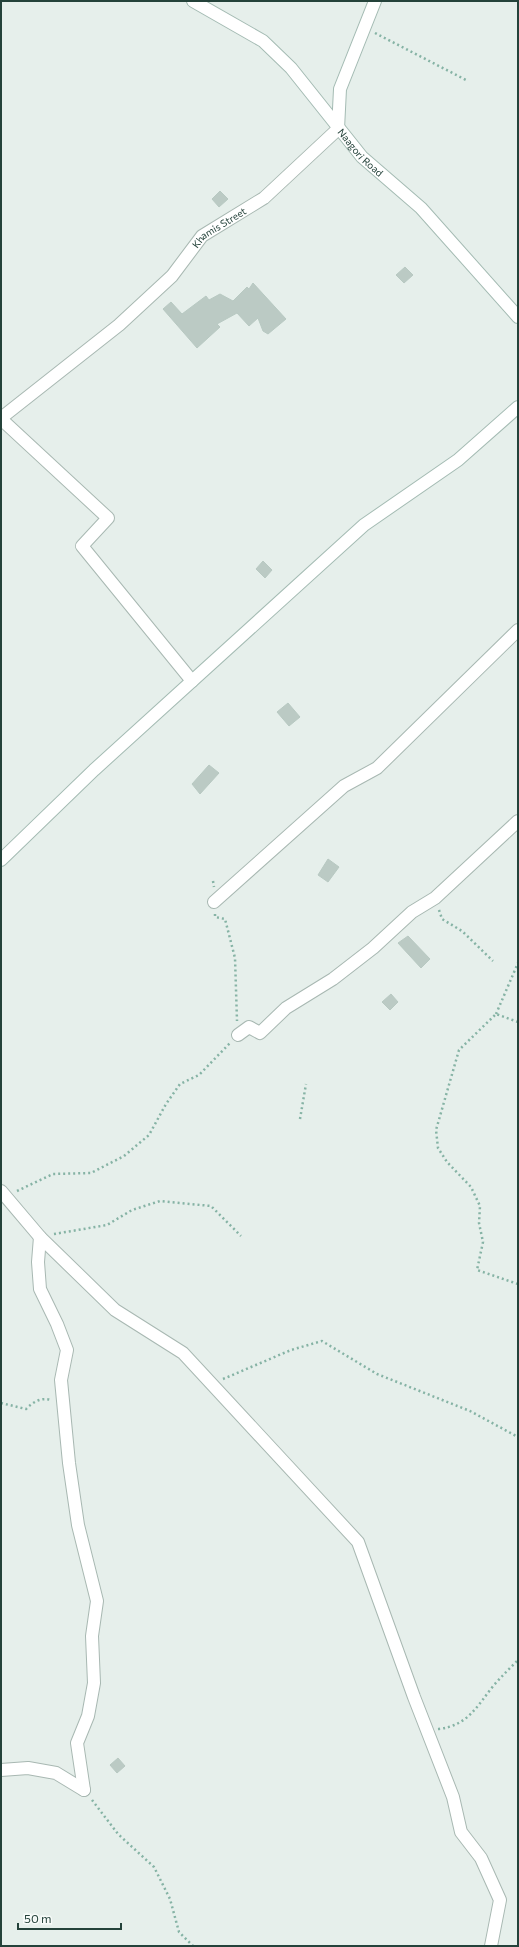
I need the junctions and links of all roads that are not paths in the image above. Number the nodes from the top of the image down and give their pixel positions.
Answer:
1 (193, 1) edge
2 (375, 1) edge
3 (338, 129) junction
4 (518, 317) edge
5 (518, 407) edge
6 (1, 418) edge
7 (518, 630) edge
8 (192, 681) junction
9 (518, 821) edge
10 (1, 860) edge
11 (214, 902) road end
12 (238, 1036) road end
13 (4, 1194) edge
14 (40, 1237) junction
15 (1, 1770) edge
16 (491, 1946) edge

1 - 3 street, Naagori Road
2 - 3 street
3 - 4 street, Naagori Road
3 - 6 street, Khamis Street
5 - 8 street
6 - 8 street
7 - 11 street
8 - 10 street
9 - 12 street
13 - 14 street
14 - 15 street
14 - 16 street

